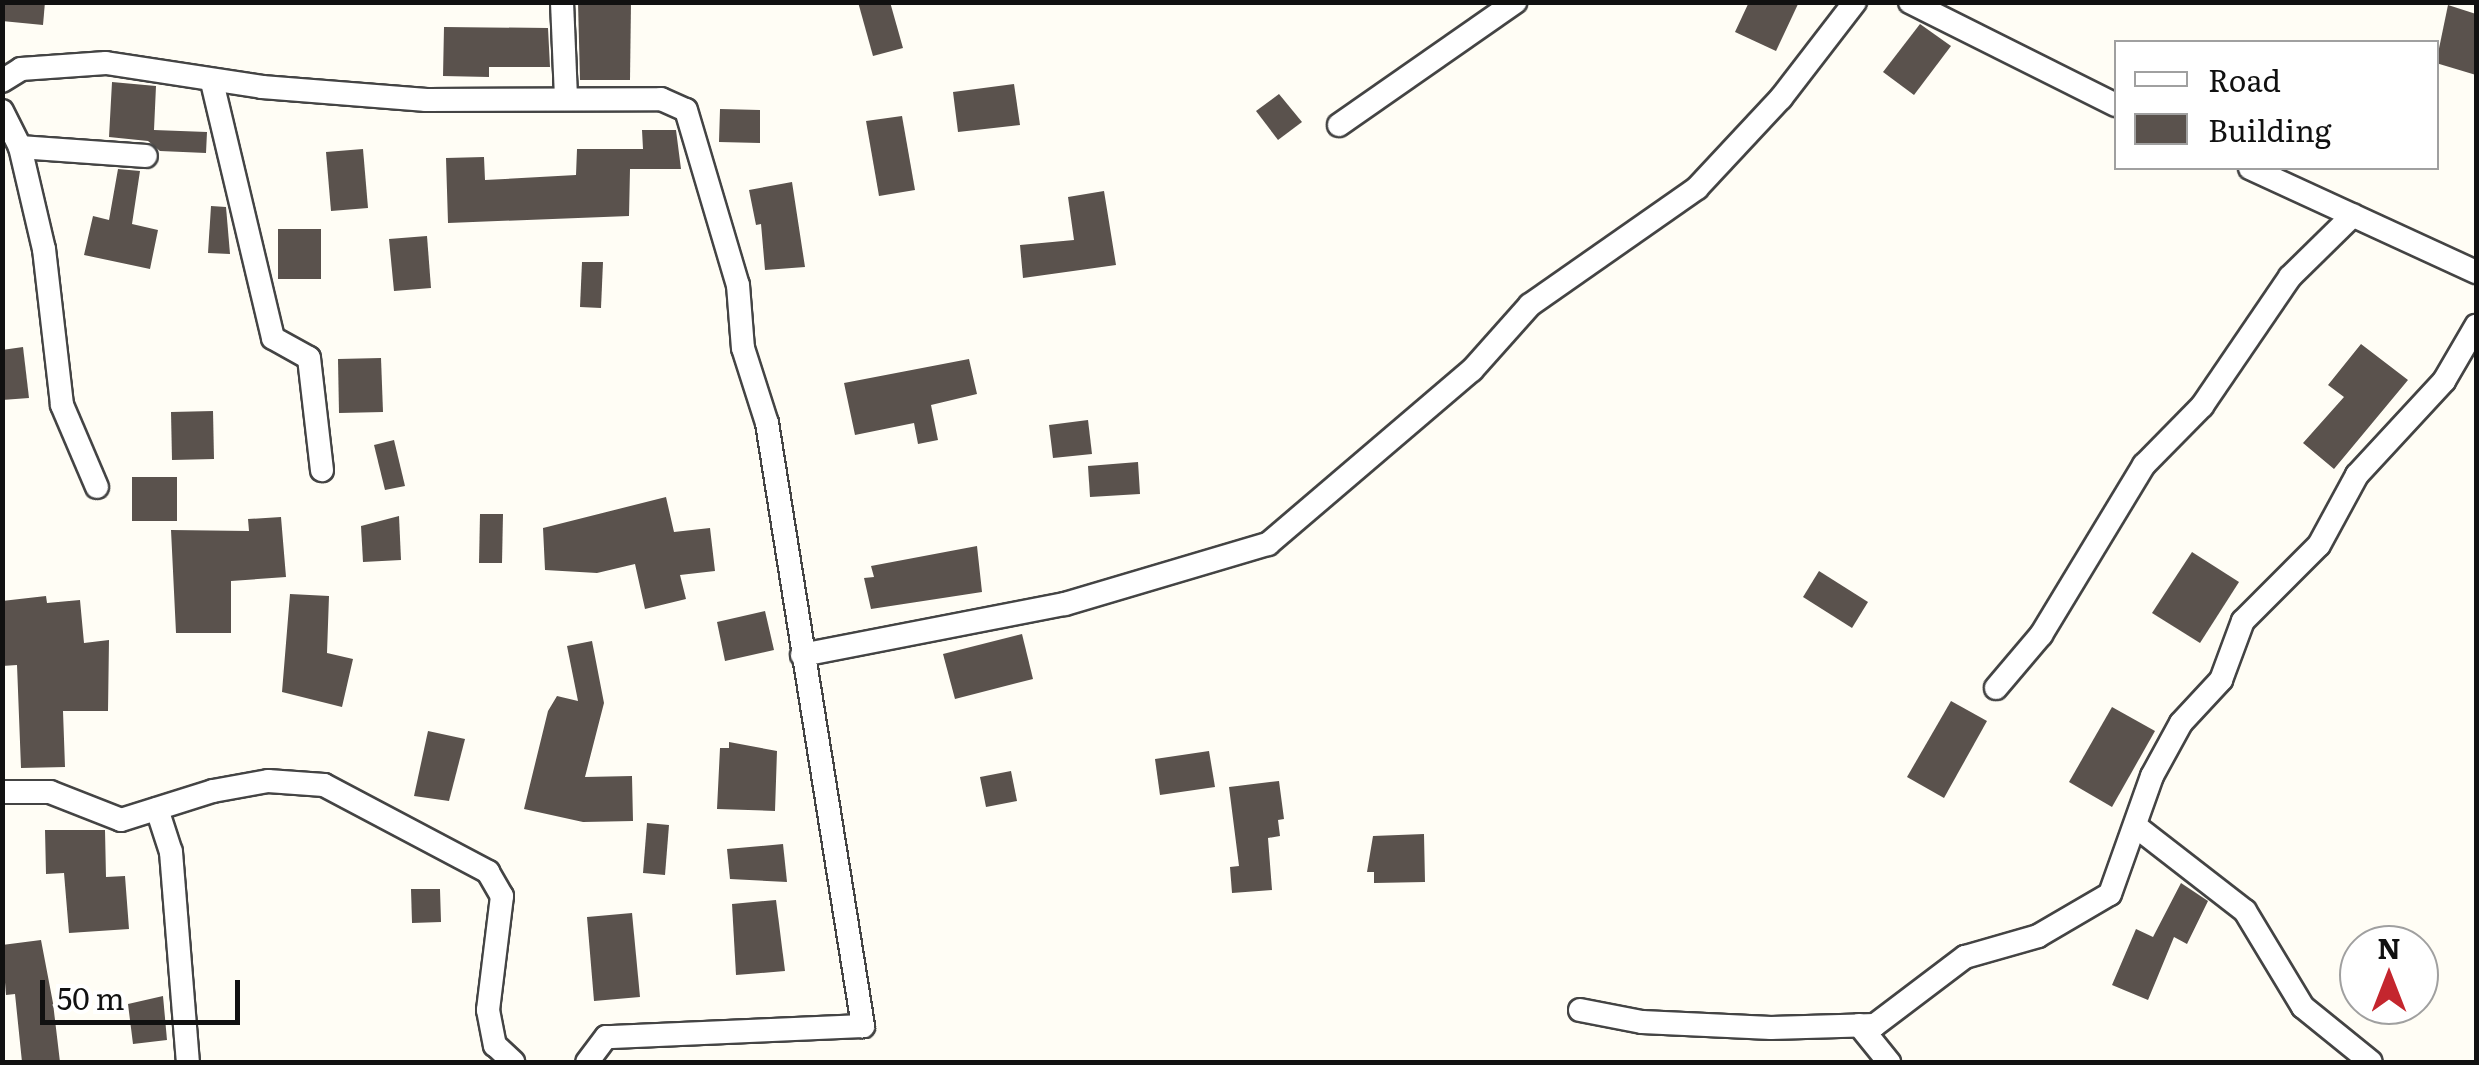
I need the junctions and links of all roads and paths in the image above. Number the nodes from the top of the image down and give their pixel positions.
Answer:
1 (562, 2) edge
2 (1515, 2) edge
3 (1855, 2) edge
4 (1910, 2) edge
5 (2, 82) edge
6 (212, 82) junction
7 (566, 98) junction
8 (2114, 104) edge
9 (2, 111) edge
10 (1339, 126) dead end
11 (20, 147) junction
12 (146, 156) dead end
13 (2254, 170) edge
14 (2352, 215) junction
15 (2476, 272) edge
16 (2476, 326) edge
17 (322, 470) dead end
18 (97, 487) dead end
19 (802, 656) junction
20 (1996, 688) dead end
21 (2, 792) edge
22 (157, 809) junction
23 (2138, 828) junction
24 (1580, 1010) dead end
25 (1858, 1025) junction
26 (188, 1062) edge
27 (513, 1062) edge
28 (586, 1062) edge
29 (1890, 1062) edge
30 (2371, 1062) edge

1 - 7 street
2 - 10 street
3 - 19 street
4 - 8 street
5 - 6 street
6 - 7 street
6 - 17 street
7 - 19 street
9 - 11 street
11 - 12 street
11 - 18 street
13 - 14 street
14 - 15 street
14 - 20 street
16 - 23 street
19 - 28 street
21 - 22 street
22 - 26 street
22 - 27 street
23 - 25 street
23 - 30 street
24 - 25 street
25 - 29 street

